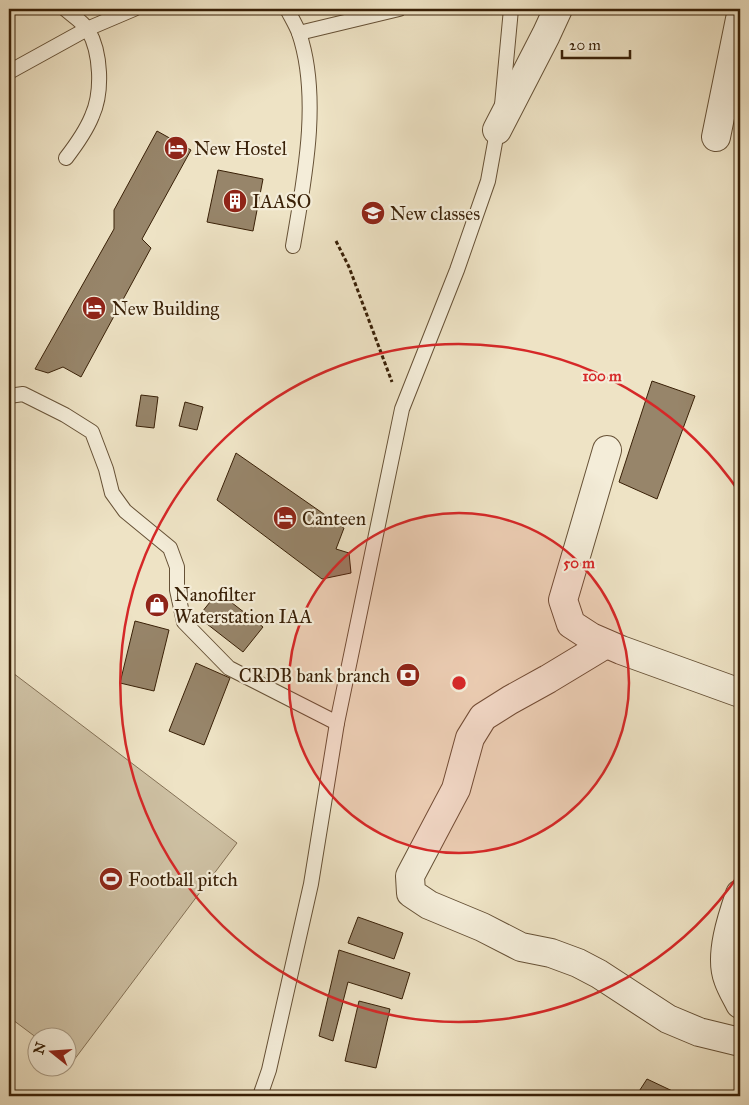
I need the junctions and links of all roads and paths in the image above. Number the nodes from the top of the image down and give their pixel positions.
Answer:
1 (65, 9) edge
2 (134, 9) edge
3 (287, 9) edge
4 (399, 9) edge
5 (511, 9) edge
6 (558, 9) edge
7 (740, 19) edge
8 (87, 29) junction
9 (299, 34) junction
10 (9, 72) edge
11 (497, 130) junction
12 (716, 137) dead end
13 (66, 158) dead end
14 (336, 241) dead end
15 (293, 246) dead end
16 (9, 396) edge
17 (402, 409) junction
18 (607, 450) dead end
19 (606, 644) junction
20 (740, 692) edge
21 (337, 723) junction
22 (740, 894) edge
23 (740, 1004) edge
24 (740, 1042) edge
25 (260, 1096) edge

1 - 8 lane
2 - 8 lane
3 - 9 lane
4 - 9 lane
5 - 11 lane
6 - 11 street
7 - 12 street
8 - 10 lane
8 - 13 lane
9 - 15 lane
11 - 17 lane
14 - 17 path
16 - 21 lane
17 - 21 lane
18 - 19 street
19 - 20 street
19 - 24 street
21 - 25 lane
22 - 23 street

